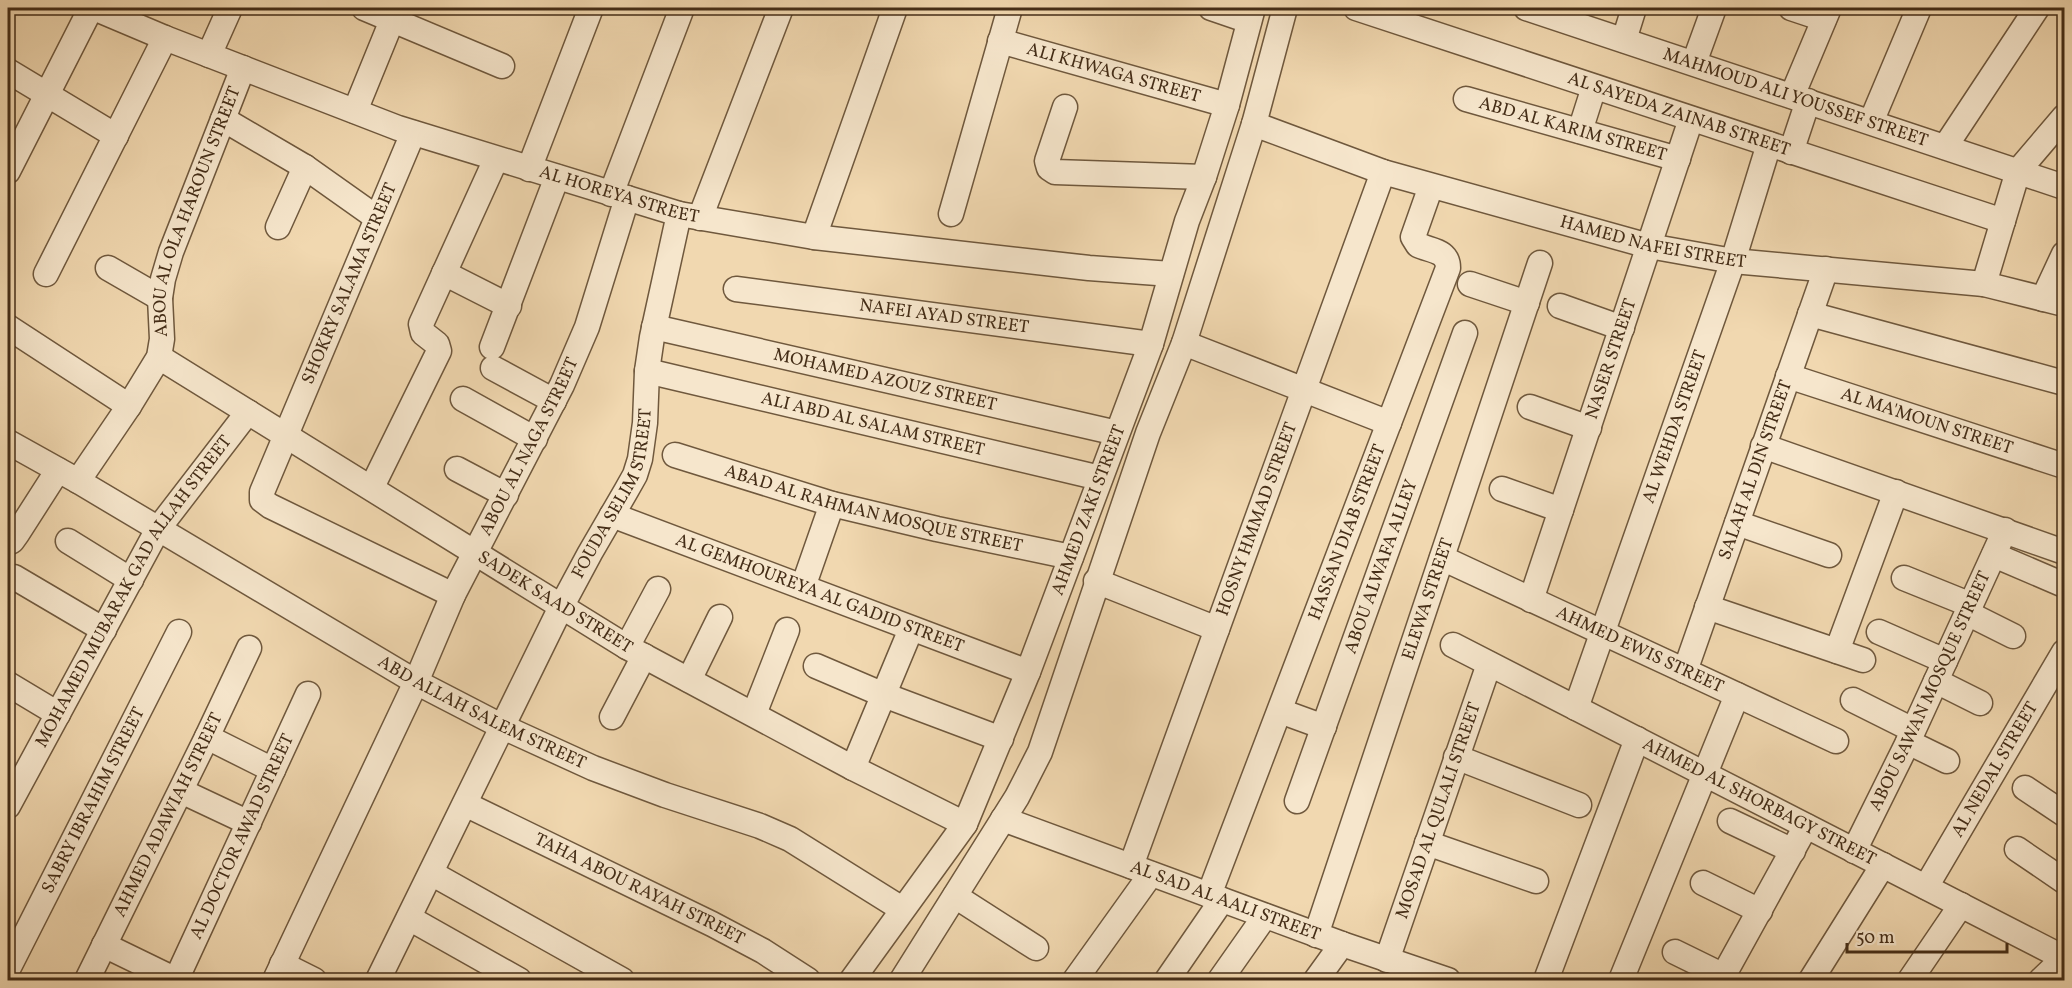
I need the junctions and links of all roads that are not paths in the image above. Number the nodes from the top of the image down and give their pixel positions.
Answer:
1 (230, 8) edge
2 (364, 8) edge
3 (591, 8) edge
4 (682, 8) edge
5 (781, 8) edge
6 (895, 8) edge
7 (1010, 8) edge
8 (1211, 8) edge
9 (1285, 8) edge
10 (1356, 8) edge
11 (1526, 8) edge
12 (1634, 8) edge
13 (1714, 8) edge
14 (1791, 8) edge
15 (1920, 8) edge
16 (2037, 8) edge
17 (103, 9) edge
18 (394, 13) edge
19 (1827, 13) edge
20 (1251, 14) edge
21 (1583, 16) edge
22 (165, 38) junction
23 (1624, 40) junction
24 (1000, 41) junction
25 (209, 55) junction
26 (1694, 63) junction
27 (502, 66) dead end
28 (243, 68) junction
29 (8, 71) edge
30 (1594, 87) junction
31 (46, 96) junction
32 (1800, 98) junction
33 (1466, 99) dead end
34 (1227, 105) junction
35 (1065, 107) dead end
36 (355, 111) junction
37 (2064, 117) edge
38 (223, 119) junction
39 (1691, 119) junction
40 (1871, 122) junction
41 (1254, 124) junction
42 (1580, 131) junction
43 (413, 133) junction
44 (116, 136) junction
45 (1945, 147) junction
46 (1780, 148) junction
47 (496, 159) junction
48 (1678, 159) junction
49 (305, 167) junction
50 (529, 168) junction
51 (8, 169) edge
52 (2018, 171) junction
53 (1383, 172) junction
54 (557, 177) junction
55 (1204, 177) junction
56 (1431, 186) junction
57 (2064, 187) edge
58 (619, 196) junction
59 (951, 213) dead end
60 (689, 216) junction
61 (377, 218) junction
62 (1187, 221) junction
63 (2003, 221) junction
64 (278, 227) dead end
65 (1220, 231) junction
66 (814, 237) junction
67 (1649, 246) junction
68 (2064, 254) edge
69 (1733, 261) junction
70 (1540, 263) dead end
71 (108, 268) dead end
72 (1826, 269) junction
73 (444, 273) junction
74 (46, 274) dead end
75 (1171, 274) junction
76 (1470, 284) dead end
77 (1984, 284) junction
78 (736, 289) dead end
79 (160, 298) junction
80 (2054, 301) edge
81 (1527, 303) junction
82 (509, 306) junction
83 (1560, 306) dead end
84 (1810, 314) junction
85 (8, 327) edge
86 (654, 327) junction
87 (1622, 328) junction
88 (1465, 333) dead end
89 (1184, 343) junction
90 (1151, 344) junction
91 (159, 357) junction
92 (647, 370) junction
93 (1788, 376) junction
94 (2064, 383) edge
95 (1304, 391) junction
96 (463, 399) dead end
97 (554, 401) junction
98 (129, 406) junction
99 (1530, 407) dead end
100 (248, 412) junction
101 (1389, 423) junction
102 (1589, 428) junction
103 (1117, 433) junction
104 (286, 435) junction
105 (535, 439) junction
106 (8, 442) edge
107 (1763, 446) junction
108 (675, 455) dead end
109 (2064, 466) edge
110 (457, 469) dead end
111 (68, 476) junction
112 (1100, 478) junction
113 (372, 487) junction
114 (1503, 489) dead end
115 (1896, 492) junction
116 (506, 495) junction
117 (832, 504) junction
118 (1561, 510) junction
119 (612, 515) junction
120 (1737, 523) junction
121 (159, 529) junction
122 (2006, 530) junction
123 (68, 541) dead end
124 (8, 543) edge
125 (474, 552) junction
126 (2064, 552) edge
127 (1829, 555) dead end
128 (1994, 555) junction
129 (1071, 557) junction
130 (1442, 558) junction
131 (14, 577) dead end
132 (1904, 578) dead end
133 (131, 580) junction
134 (1096, 582) junction
135 (2064, 585) edge
136 (802, 587) junction
137 (658, 589) dead end
138 (453, 595) junction
139 (1531, 600) junction
140 (561, 607) junction
141 (1707, 607) junction
142 (1969, 609) junction
143 (720, 617) dead end
144 (911, 629) junction
145 (1217, 629) junction
146 (104, 630) junction
147 (787, 630) dead end
148 (179, 632) dead end
149 (1879, 632) dead end
150 (1604, 633) junction
151 (2013, 636) dead end
152 (1453, 645) dead end
153 (249, 648) dead end
154 (636, 651) junction
155 (1837, 651) junction
156 (2064, 652) edge
157 (1863, 660) dead end
158 (1489, 664) junction
159 (816, 666) dead end
160 (1685, 671) junction
161 (1941, 671) junction
162 (1028, 672) junction
163 (689, 680) junction
164 (416, 682) junction
165 (8, 684) edge
166 (308, 694) dead end
167 (884, 695) junction
168 (1737, 695) junction
169 (1853, 700) dead end
170 (1980, 703) dead end
171 (1576, 708) junction
172 (1280, 711) junction
173 (58, 714) junction
174 (754, 714) junction
175 (612, 717) dead end
176 (503, 727) junction
177 (1324, 727) junction
178 (1911, 736) junction
179 (207, 737) junction
180 (1001, 739) junction
181 (1637, 739) junction
182 (1836, 741) dead end
183 (1456, 758) junction
184 (1947, 761) dead end
185 (853, 768) junction
186 (273, 770) junction
187 (1705, 774) junction
188 (2025, 788) dead end
189 (181, 790) junction
190 (1297, 801) dead end
191 (8, 802) edge
192 (465, 804) junction
193 (1579, 805) dead end
194 (2064, 814) edge
195 (1003, 819) junction
196 (1730, 821) dead end
197 (249, 823) junction
198 (965, 824) junction
199 (1806, 826) junction
200 (1427, 843) junction
201 (2017, 849) dead end
202 (1793, 851) junction
203 (1854, 851) junction
204 (1883, 866) junction
205 (1141, 870) junction
206 (431, 873) junction
207 (1536, 881) dead end
208 (2064, 881) edge
209 (1703, 883) dead end
210 (1926, 887) junction
211 (955, 896) junction
212 (1216, 898) junction
213 (1960, 905) junction
214 (902, 909) junction
215 (1760, 911) junction
216 (1265, 916) junction
217 (408, 918) junction
218 (1316, 935) junction
219 (1342, 944) junction
220 (104, 945) junction
221 (1036, 948) dead end
222 (1675, 952) dead end
223 (2064, 958) edge
224 (1387, 960) junction
225 (8, 969) edge
226 (279, 972) edge
227 (1433, 978) edge
228 (1722, 978) edge
229 (87, 981) edge
230 (176, 981) edge
231 (314, 981) edge
232 (378, 981) edge
233 (519, 981) edge
234 (622, 981) edge
235 (808, 981) edge
236 (852, 981) edge
237 (902, 981) edge
238 (1075, 981) edge
239 (1167, 981) edge
240 (1220, 981) edge
241 (1316, 981) edge
242 (1546, 981) edge
243 (1621, 981) edge
244 (1811, 981) edge
245 (1910, 981) edge
246 (2041, 981) edge

1 - 25 street
2 - 18 street
3 - 50 street
4 - 58 street, ABOU AL NAGA STREET
5 - 60 street, FOUDA SELIM STREET
6 - 66 street
7 - 24 street
8 - 20 street
9 - 41 street, AHMED ZAKI STREET
10 - 30 street, AL SAYEDA ZAINAB STREET
11 - 21 street, MAHMOUD ALI YOUSSEF STREET
12 - 23 street
13 - 26 street
14 - 19 street
15 - 40 street
16 - 45 street
17 - 22 street, AL HOREYA STREET
17 - 31 street
18 - 27 street
18 - 36 street
19 - 32 street, AL WEHDA STREET
20 - 34 street, AHMED ZAKI STREET
21 - 23 street, MAHMOUD ALI YOUSSEF STREET
22 - 25 street, AL HOREYA STREET
22 - 44 street
23 - 26 street, MAHMOUD ALI YOUSSEF STREET
24 - 34 street, ALI KHWAGA STREET
24 - 59 street
25 - 28 street, AL HOREYA STREET
26 - 32 street, MAHMOUD ALI YOUSSEF STREET
28 - 36 street, AL HOREYA STREET
28 - 38 street, ABOU AL OLA HAROUN STREET
29 - 31 street
30 - 39 street, AL SAYEDA ZAINAB STREET
30 - 42 street
31 - 44 street
31 - 51 street
32 - 40 street, MAHMOUD ALI YOUSSEF STREET
32 - 46 street, AL WEHDA STREET
33 - 42 street, ABD AL KARIM STREET
34 - 55 street, AHMED ZAKI STREET
35 - 55 street
36 - 43 street, AL HOREYA STREET
37 - 52 street
38 - 49 street
38 - 79 street, ABOU AL OLA HAROUN STREET
39 - 46 street, AL SAYEDA ZAINAB STREET
39 - 48 street, NASER STREET
40 - 45 street, MAHMOUD ALI YOUSSEF STREET
41 - 53 street, HAMED NAFEI STREET
41 - 65 street, AHMED ZAKI STREET
42 - 48 street, ABD AL KARIM STREET
43 - 47 street, AL HOREYA STREET
43 - 61 street, SHOKRY SALAMA STREET
44 - 74 street
45 - 52 street, MAHMOUD ALI YOUSSEF STREET
46 - 63 street, AL SAYEDA ZAINAB STREET
46 - 69 street, AL WEHDA STREET
47 - 50 street, AL HOREYA STREET
47 - 73 street
48 - 67 street, NASER STREET
49 - 61 street
49 - 64 street
50 - 54 street, AL HOREYA STREET
52 - 57 street, MAHMOUD ALI YOUSSEF STREET
52 - 63 street
53 - 56 street, HAMED NAFEI STREET
53 - 95 street, HOSNY HMMAD STREET
54 - 58 street, AL HOREYA STREET
54 - 82 street
55 - 62 street, AHMED ZAKI STREET
56 - 67 street, HAMED NAFEI STREET
56 - 101 street, HASSAN DIAB STREET
58 - 60 street, AL HOREYA STREET
58 - 97 street, ABOU AL NAGA STREET
60 - 66 street, AL HOREYA STREET
60 - 86 street, FOUDA SELIM STREET
61 - 104 street, SHOKRY SALAMA STREET
62 - 65 street
62 - 75 street, AHMED ZAKI STREET
63 - 77 street
65 - 89 street, AHMED ZAKI STREET
66 - 75 street, AL HOREYA STREET
67 - 69 street, HAMED NAFEI STREET
67 - 87 street, NASER STREET
68 - 80 street
69 - 72 street, HAMED NAFEI STREET
69 - 150 street, AL WEHDA STREET
70 - 81 street, ELEWA STREET
71 - 79 street
72 - 77 street, HAMED NAFEI STREET
72 - 84 street, SALAH AL DIN STREET
73 - 82 street
73 - 113 street
75 - 90 street, AHMED ZAKI STREET
76 - 81 street
77 - 80 street, HAMED NAFEI STREET
78 - 90 street, NAFEI AYAD STREET
79 - 91 street, ABOU AL OLA HAROUN STREET
81 - 130 street, ELEWA STREET
82 - 97 street
83 - 87 street
84 - 93 street, SALAH AL DIN STREET
84 - 94 street
85 - 98 street
86 - 92 street, FOUDA SELIM STREET
86 - 103 street, MOHAMED AZOUZ STREET
87 - 102 street, NASER STREET
88 - 177 street, ABOU ALWAFA ALLEY
89 - 95 street
89 - 134 street, AHMED ZAKI STREET
90 - 103 street, AHMED ZAKI STREET
91 - 98 street
91 - 100 street, SADEK SAAD STREET
92 - 112 street, ALI ABD AL SALAM STREET
92 - 119 street, FOUDA SELIM STREET
93 - 107 street, SALAH AL DIN STREET
93 - 109 street, AL MA'MOUN STREET
95 - 101 street
95 - 145 street, HOSNY HMMAD STREET
96 - 105 street
97 - 105 street, ABOU AL NAGA STREET
98 - 111 street
99 - 102 street
100 - 104 street, SADEK SAAD STREET
100 - 121 street, MOHAMED MUBARAK GAD ALLAH STREET
101 - 172 street, HASSAN DIAB STREET
102 - 118 street, NASER STREET
103 - 112 street, AHMED ZAKI STREET
104 - 113 street, SADEK SAAD STREET
104 - 138 street, SHOKRY SALAMA STREET
105 - 116 street, ABOU AL NAGA STREET
106 - 111 street, ABD ALLAH SALEM STREET
107 - 115 street
107 - 120 street, SALAH AL DIN STREET
108 - 117 street, ABAD AL RAHMAN MOSQUE STREET
110 - 116 street
111 - 121 street, ABD ALLAH SALEM STREET
111 - 124 street
112 - 129 street, AHMED ZAKI STREET
113 - 125 street, SADEK SAAD STREET
114 - 118 street
115 - 122 street
115 - 155 street
116 - 125 street, ABOU AL NAGA STREET
117 - 129 street, ABAD AL RAHMAN MOSQUE STREET
117 - 136 street
118 - 139 street, NASER STREET
119 - 136 street, AL GEMHOUREYA AL GADID STREET
119 - 140 street, FOUDA SELIM STREET
120 - 127 street
120 - 141 street, SALAH AL DIN STREET
121 - 133 street, MOHAMED MUBARAK GAD ALLAH STREET
121 - 164 street, ABD ALLAH SALEM STREET
122 - 126 street
122 - 128 street, ABOU SAWAN MOSQUE STREET
123 - 133 street
125 - 138 street, ABOU AL NAGA STREET
125 - 140 street, SADEK SAAD STREET
128 - 135 street
128 - 142 street, ABOU SAWAN MOSQUE STREET
129 - 162 street, AHMED ZAKI STREET
130 - 139 street, AHMED EWIS STREET
130 - 218 street, ELEWA STREET
131 - 146 street
132 - 142 street
133 - 146 street, MOHAMED MUBARAK GAD ALLAH STREET
134 - 145 street
134 - 195 street, AHMED ZAKI STREET
136 - 144 street, AL GEMHOUREYA AL GADID STREET
137 - 154 street
138 - 164 street, ABOU AL NAGA STREET
139 - 150 street, AHMED EWIS STREET
140 - 154 street, SADEK SAAD STREET
140 - 176 street, FOUDA SELIM STREET
141 - 155 street
141 - 160 street, SALAH AL DIN STREET
142 - 151 street
142 - 161 street, ABOU SAWAN MOSQUE STREET
143 - 163 street
144 - 162 street, AL GEMHOUREYA AL GADID STREET
144 - 167 street
145 - 205 street, HOSNY HMMAD STREET
146 - 173 street, MOHAMED MUBARAK GAD ALLAH STREET
147 - 174 street
148 - 225 street, SABRY IBRAHIM STREET
149 - 161 street
150 - 160 street, AHMED EWIS STREET
150 - 171 street, AL WEHDA STREET
152 - 158 street, AHMED AL SHORBAGY STREET
153 - 179 street, AHMED ADAWIAH STREET
154 - 163 street, SADEK SAAD STREET
154 - 175 street
155 - 157 street
156 - 210 street, AL NEDAL STREET
158 - 171 street, AHMED AL SHORBAGY STREET
158 - 183 street, MOSAD AL QULALI STREET
159 - 167 street
160 - 168 street, AHMED EWIS STREET
161 - 170 street
161 - 178 street, ABOU SAWAN MOSQUE STREET
162 - 180 street, AHMED ZAKI STREET
163 - 174 street, SADEK SAAD STREET
164 - 176 street, ABD ALLAH SALEM STREET
164 - 226 street, ABOU AL NAGA STREET
165 - 173 street
166 - 186 street, AL DOCTOR AWAD STREET
167 - 180 street
167 - 185 street
168 - 182 street, AHMED EWIS STREET
168 - 187 street
169 - 178 street
171 - 181 street, AHMED AL SHORBAGY STREET
172 - 177 street
172 - 212 street, HASSAN DIAB STREET
173 - 191 street, MOHAMED MUBARAK GAD ALLAH STREET
174 - 185 street, SADEK SAAD STREET
176 - 192 street, FOUDA SELIM STREET
176 - 214 street, ABD ALLAH SALEM STREET
177 - 190 street, ABOU ALWAFA ALLEY
178 - 184 street
178 - 203 street, ABOU SAWAN MOSQUE STREET
179 - 186 street
179 - 189 street, AHMED ADAWIAH STREET
180 - 198 street, AHMED ZAKI STREET
181 - 187 street, AHMED AL SHORBAGY STREET
181 - 242 street
183 - 193 street
183 - 200 street, MOSAD AL QULALI STREET
185 - 198 street, SADEK SAAD STREET
186 - 197 street, AL DOCTOR AWAD STREET
187 - 199 street, AHMED AL SHORBAGY STREET
187 - 243 street
188 - 194 street
189 - 197 street
189 - 220 street, AHMED ADAWIAH STREET
192 - 206 street, FOUDA SELIM STREET
192 - 235 street, TAHA ABOU RAYAH STREET
195 - 205 street, AL SAD AL AALI STREET
195 - 211 street, AHMED ZAKI STREET
196 - 202 street
197 - 230 street, AL DOCTOR AWAD STREET
198 - 214 street, AHMED ZAKI STREET
199 - 202 street
199 - 203 street, AHMED AL SHORBAGY STREET
200 - 207 street
200 - 224 street, MOSAD AL QULALI STREET
201 - 208 street
202 - 215 street
203 - 204 street, AHMED AL SHORBAGY STREET
204 - 210 street, AHMED AL SHORBAGY STREET
204 - 244 street
205 - 212 street, AL SAD AL AALI STREET
205 - 238 street, HOSNY HMMAD STREET
206 - 217 street, FOUDA SELIM STREET
206 - 234 street
209 - 215 street
210 - 213 street, AHMED AL SHORBAGY STREET
211 - 221 street
211 - 237 street, AHMED ZAKI STREET
212 - 216 street, AL SAD AL AALI STREET
212 - 239 street, HASSAN DIAB STREET
213 - 223 street, AHMED AL SHORBAGY STREET
213 - 245 street
214 - 236 street, AHMED ZAKI STREET
215 - 228 street
216 - 218 street, AL SAD AL AALI STREET
216 - 240 street
217 - 232 street, FOUDA SELIM STREET
217 - 233 street
218 - 219 street, AL SAD AL AALI STREET
219 - 224 street, AL SAD AL AALI STREET
219 - 241 street
220 - 229 street, AHMED ADAWIAH STREET
220 - 230 street
222 - 228 street
223 - 246 street
224 - 227 street, AL SAD AL AALI STREET
226 - 231 street

